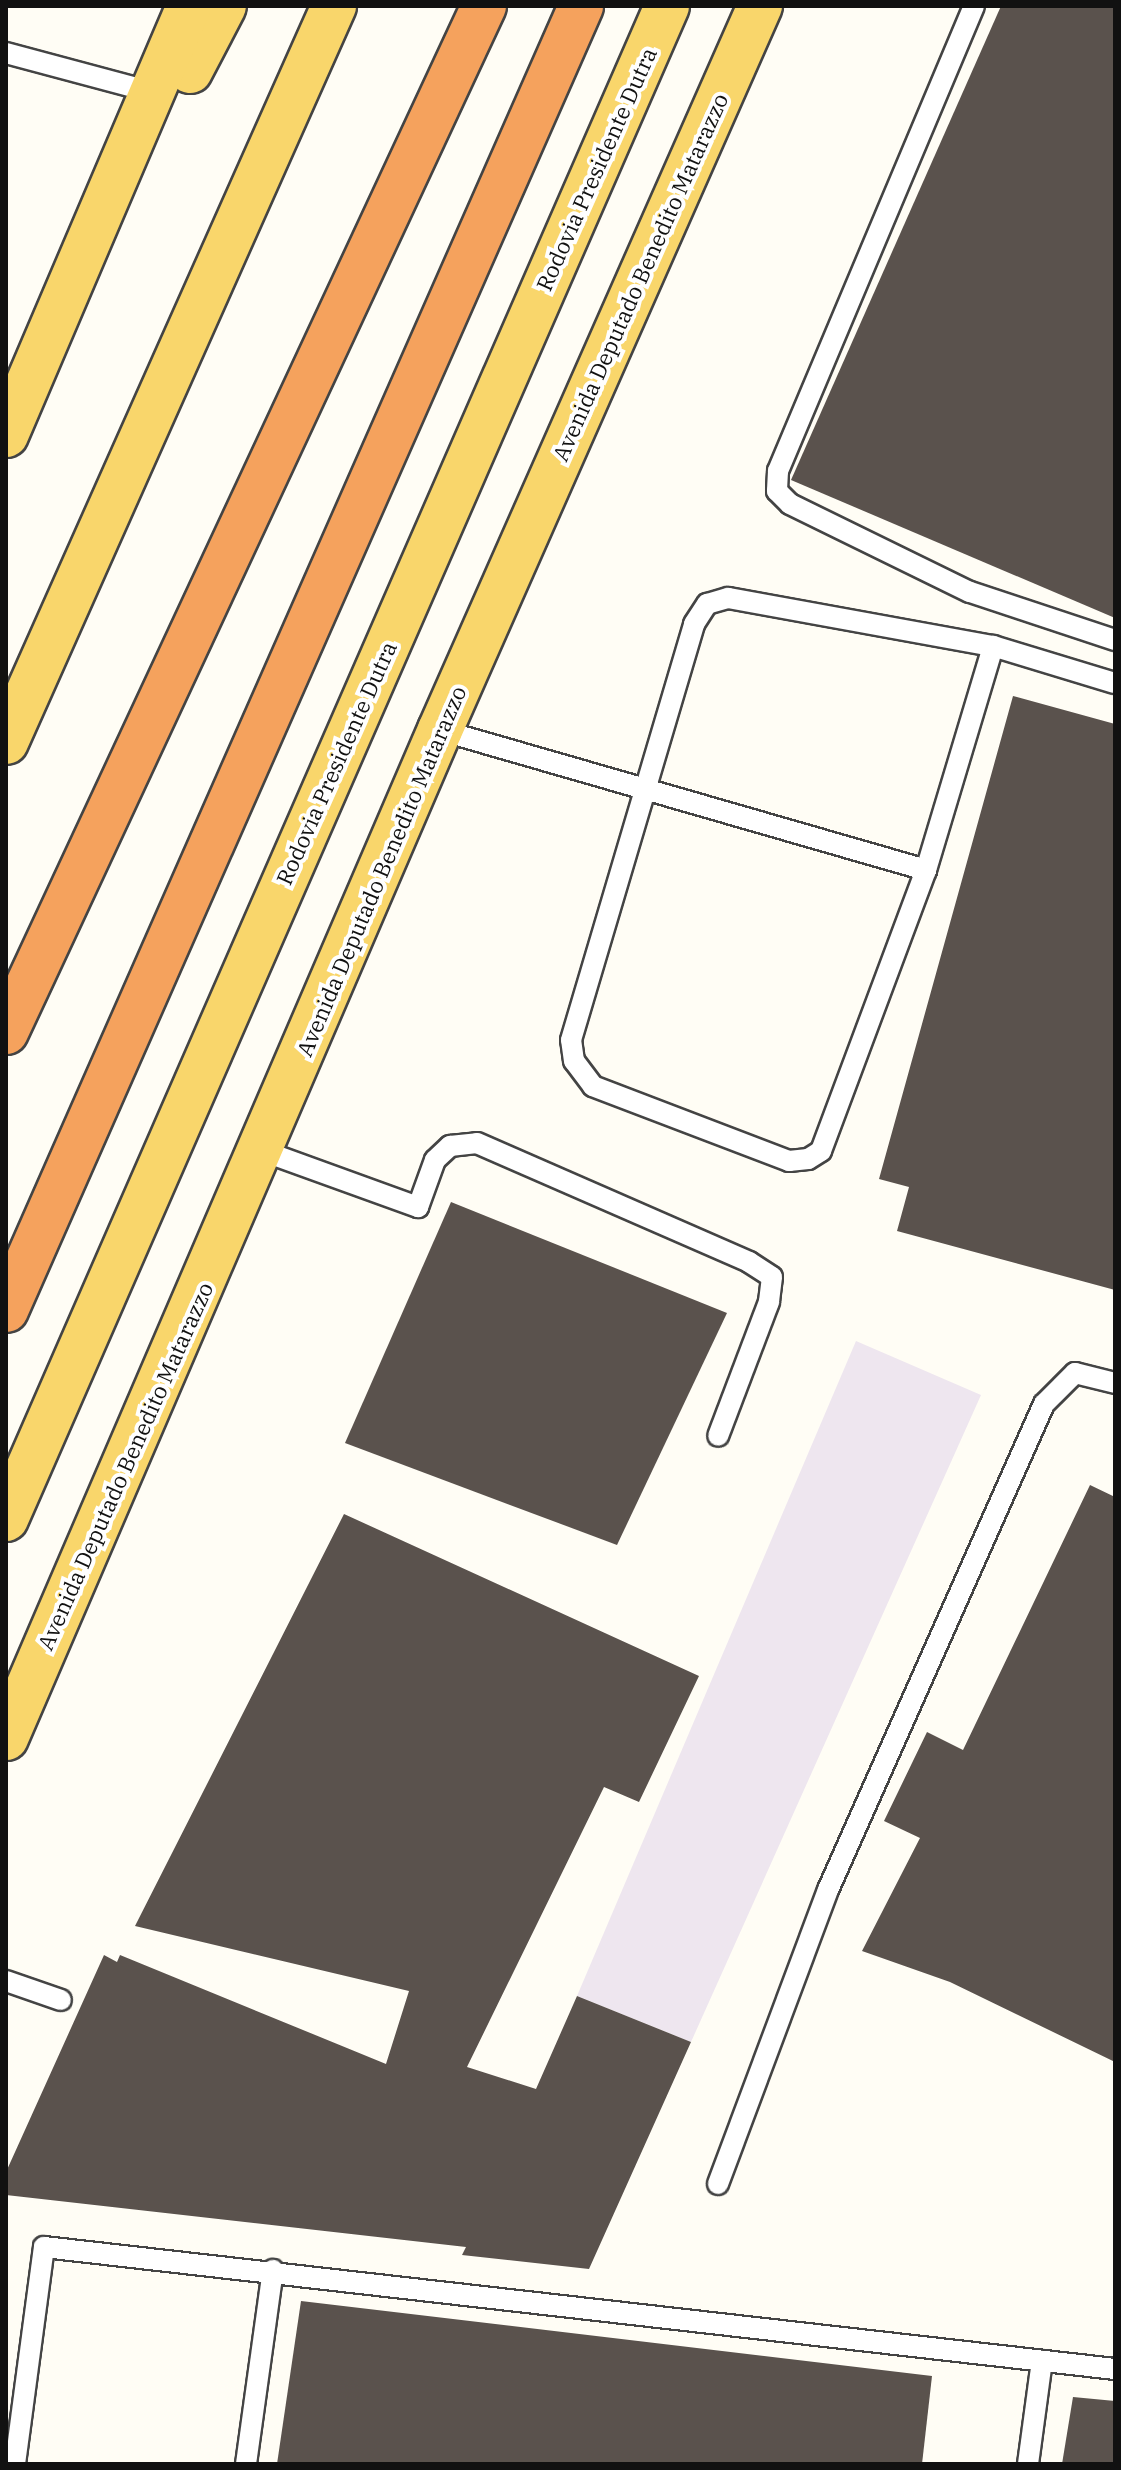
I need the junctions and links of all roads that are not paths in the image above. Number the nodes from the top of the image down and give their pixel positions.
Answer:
1 (189, 6) edge
2 (224, 6) edge
3 (334, 6) edge
4 (484, 6) edge
5 (581, 6) edge
6 (667, 6) edge
7 (760, 6) edge
8 (974, 6) edge
9 (6, 53) edge
10 (152, 92) junction
11 (40, 363) junction
12 (6, 435) edge
13 (1115, 640) edge
14 (993, 646) junction
15 (1115, 683) edge
16 (440, 730) junction
17 (6, 742) edge
18 (647, 792) junction
19 (926, 870) junction
20 (6, 1032) edge
21 (263, 1151) junction
22 (6, 1310) edge
23 (1115, 1383) edge
24 (718, 1436) dead end
25 (6, 1519) edge
26 (6, 1738) edge
27 (6, 1981) edge
28 (61, 2000) dead end
29 (718, 2184) dead end
30 (273, 2270) junction
31 (1042, 2361) junction
32 (1115, 2369) edge
33 (15, 2464) edge
34 (246, 2464) edge
35 (1028, 2464) edge

1 - 10 main road
2 - 11 main road
3 - 17 main road
4 - 20 highway
5 - 22 highway
6 - 25 main road, Rodovia Presidente Dutra
7 - 16 main road, Avenida Deputado Benedito Matarazzo
8 - 13 lane
9 - 10 lane
10 - 11 main road
11 - 12 main road
14 - 15 lane
14 - 18 lane
14 - 19 lane
16 - 18 lane
16 - 21 main road, Avenida Deputado Benedito Matarazzo
18 - 19 lane
18 - 19 lane
21 - 24 lane
21 - 26 main road, Avenida Deputado Benedito Matarazzo
23 - 29 lane
27 - 28 lane
30 - 31 lane
30 - 33 lane
30 - 34 lane
31 - 32 lane
31 - 35 lane

